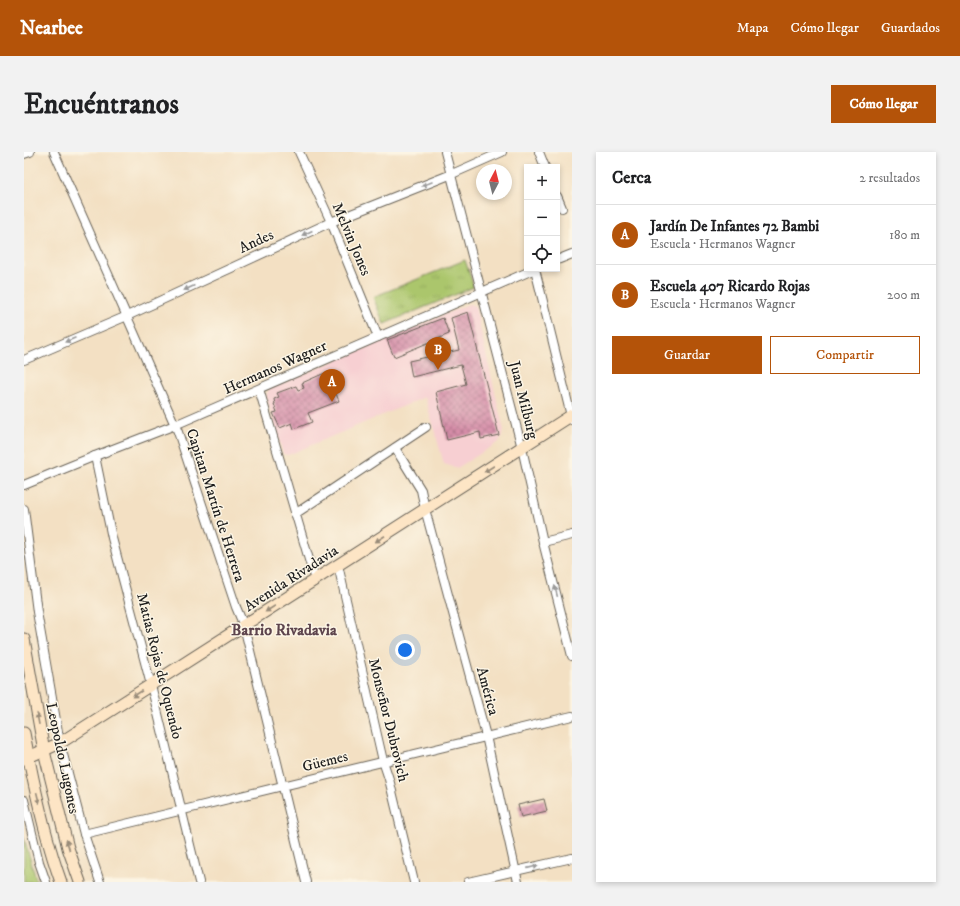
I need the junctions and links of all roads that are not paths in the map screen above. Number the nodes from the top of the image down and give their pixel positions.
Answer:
1 (30, 152) edge
2 (54, 152) edge
3 (299, 152) edge
4 (445, 152) edge
5 (502, 152) edge
6 (539, 152) edge
7 (24, 154) edge
8 (544, 164) edge
9 (452, 174) junction
10 (559, 200) edge
11 (562, 208) dead end
12 (331, 222) junction
13 (572, 254) edge
14 (560, 259) edge
15 (528, 272) edge
16 (536, 272) edge
17 (482, 291) junction
18 (127, 316) junction
19 (378, 337) junction
20 (24, 360) edge
21 (259, 389) junction
22 (572, 417) edge
23 (175, 425) junction
24 (426, 427) dead end
25 (395, 448) junction
26 (522, 448) junction
27 (95, 456) junction
28 (24, 485) edge
29 (24, 509) edge
30 (425, 509) junction
31 (295, 514) junction
32 (572, 535) edge
33 (543, 542) junction
34 (338, 565) junction
35 (315, 580) junction
36 (244, 626) junction
37 (24, 639) edge
38 (572, 656) edge
39 (151, 685) junction
40 (572, 716) edge
41 (24, 733) edge
42 (486, 736) junction
43 (60, 743) junction
44 (44, 751) junction
45 (26, 758) edge
46 (383, 761) junction
47 (282, 786) junction
48 (24, 800) edge
49 (181, 810) junction
50 (84, 834) junction
51 (572, 858) edge
52 (515, 871) junction
53 (46, 882) edge
54 (61, 882) edge
55 (80, 882) edge
56 (100, 882) edge
57 (199, 882) edge
58 (306, 882) edge
59 (414, 882) edge
60 (468, 882) edge
61 (518, 882) edge

1 - 7 street
2 - 18 street, Capitan Martín de Herrera
3 - 12 street, Melvin Jones
4 - 9 street, Juan Milburg
5 - 9 street, Andes
6 - 8 street
9 -> 12 street, Andes
9 - 17 street, Juan Milburg
10 - 11 street
12 -> 18 street, Andes
12 - 19 street, Melvin Jones
13 - 14 street
15 - 17 street, Hermanos Wagner
16 - 22 street
17 - 19 street, Hermanos Wagner
17 - 26 street, Juan Milburg
18 -> 20 street, Andes
18 - 23 street, Capitan Martín de Herrera
19 - 21 street, Hermanos Wagner
21 - 23 street, Hermanos Wagner
21 - 31 street
22 - 26 main road, Avenida Rivadavia
23 - 27 street, Hermanos Wagner
23 - 36 street, Capitan Martín de Herrera
24 - 25 street
25 - 30 street
25 - 31 street
26 -> 30 main road, Avenida Rivadavia
26 - 33 street, Juan Milburg
27 - 28 street, Hermanos Wagner
27 - 39 street, Matias Rojas de Oquendo
29 - 43 street
30 -> 34 main road, Avenida Rivadavia
30 - 42 street, América
31 - 35 street
32 - 33 street
38 -> 33 street, Juan Milburg
34 - 35 main road, Avenida Rivadavia
34 - 46 street, Monseñor Dubrovich
35 -> 36 main road, Avenida Rivadavia
36 - 39 main road, Avenida Rivadavia
36 - 47 street, Capitan Martín de Herrera
44 -> 37 main road, Leopoldo Lugones
39 -> 43 main road, Avenida Rivadavia
39 - 49 street, Matias Rojas de Oquendo
40 - 42 street, Güemes
41 - 45 main road
42 - 46 street, Güemes
42 - 52 street, América
43 - 44 main road, Avenida Rivadavia
43 - 50 street
44 - 45 main road, Avenida Rivadavia
55 -> 44 main road, Leopoldo Lugones
45 -> 54 main road
46 - 47 street, Güemes
46 - 59 street, Monseñor Dubrovich
47 - 49 street, Güemes
47 - 58 street, Capitan Martín de Herrera
48 - 53 street
49 - 50 street, Güemes
49 - 57 street, Matias Rojas de Oquendo
50 - 56 street
52 -> 51 street
52 - 60 street
52 - 61 street, América

